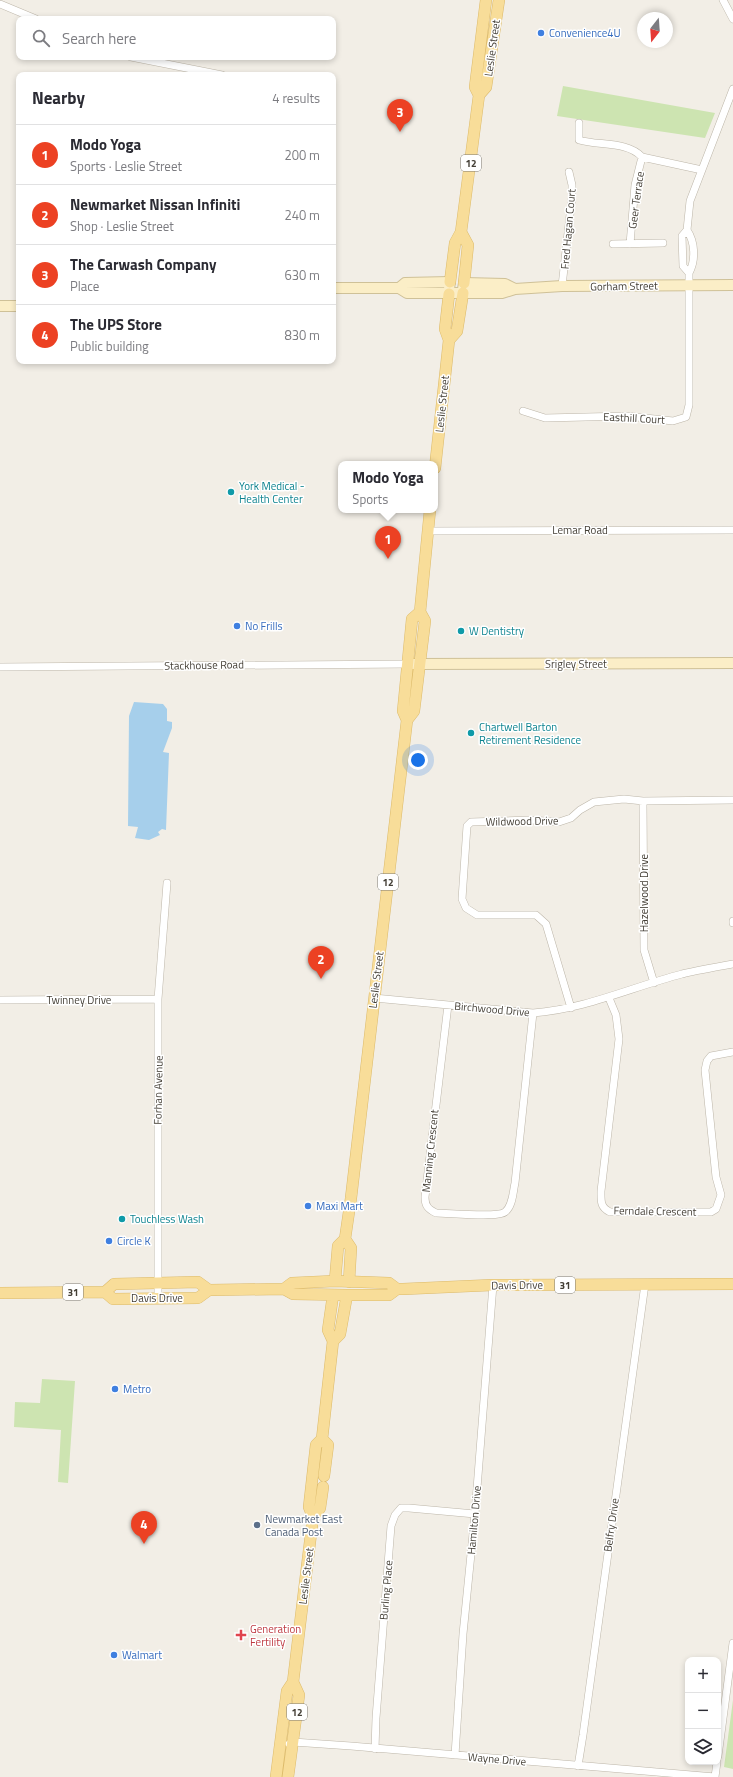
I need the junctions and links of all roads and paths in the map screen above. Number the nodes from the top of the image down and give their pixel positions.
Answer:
1 (486, 0) edge
2 (498, 0) edge
3 (723, 0) edge
4 (0, 4) edge
5 (29, 16) edge
6 (733, 18) edge
7 (147, 60) edge
8 (207, 72) edge
9 (733, 89) edge
10 (480, 94) junction
11 (579, 123) dead end
12 (642, 157) junction
13 (702, 170) junction
14 (569, 172) dead end
15 (687, 230) junction
16 (462, 232) junction
17 (663, 243) dead end
18 (613, 244) dead end
19 (630, 244) junction
20 (689, 273) junction
21 (450, 282) junction
22 (689, 285) junction
23 (733, 285) edge
24 (562, 286) junction
25 (336, 288) edge
26 (399, 288) junction
27 (463, 288) junction
28 (449, 294) junction
29 (0, 306) edge
30 (16, 306) edge
31 (450, 340) junction
32 (523, 412) dead end
33 (436, 461) edge
34 (430, 513) edge
35 (733, 530) edge
36 (428, 531) junction
37 (733, 663) edge
38 (414, 664) junction
39 (0, 668) edge
40 (733, 800) edge
41 (644, 801) junction
42 (167, 883) dead end
43 (733, 964) edge
44 (654, 983) junction
45 (374, 998) junction
46 (609, 998) junction
47 (158, 999) junction
48 (0, 1000) edge
49 (448, 1005) junction
50 (571, 1008) junction
51 (533, 1013) junction
52 (733, 1052) edge
53 (345, 1239) junction
54 (335, 1281) junction
55 (157, 1282) junction
56 (349, 1282) junction
57 (645, 1284) junction
58 (733, 1284) edge
59 (493, 1285) junction
60 (284, 1289) junction
61 (397, 1289) junction
62 (209, 1290) junction
63 (105, 1292) junction
64 (0, 1293) edge
65 (333, 1295) junction
66 (347, 1295) junction
67 (158, 1298) junction
68 (333, 1341) junction
69 (322, 1439) junction
70 (475, 1514) junction
71 (313, 1517) junction
72 (733, 1643) edge
73 (293, 1682) junction
74 (721, 1733) edge
75 (293, 1742) junction
76 (281, 1747) junction
77 (375, 1749) junction
78 (455, 1755) junction
79 (717, 1765) edge
80 (578, 1766) junction
81 (276, 1777) edge
82 (288, 1777) edge
83 (715, 1777) edge

1 - 10 main road, Leslie Street / 12
2 - 10 main road, Leslie Street / 12
3 - 6 street
4 - 5 street
7 - 8 street
9 - 13 street
10 - 16 main road, Leslie Street / 12
11 - 12 street
12 - 13 street
12 - 19 street, Geer Terrace
13 - 15 street
14 - 24 street, Fred Hagan Court
15 - 20 street
15 - 20 street
16 - 21 main road, Leslie Street / 12
16 - 27 main road, Leslie Street / 12
17 - 19 street, Geer Terrace
18 - 19 street, Geer Terrace
20 - 22 street
21 - 26 street, Gorham Street
21 - 27 street, Gorham Street
21 - 28 street, Leslie Street / 12
22 - 23 street, Gorham Street
22 - 24 street, Gorham Street
22 - 32 street, Easthill Court
24 - 27 street, Gorham Street
25 - 26 street, Gorham Street
26 - 28 street, Gorham Street
27 - 28 street, Gorham Street
27 - 31 main road, Leslie Street / 12
28 - 31 main road, Leslie Street / 12
29 - 30 street
31 - 33 main road, Leslie Street / 12
34 - 36 main road, Leslie Street / 12
35 - 36 street, Lemar Road
36 - 38 main road, Leslie Street / 12
37 - 38 street, Srigley Street
38 - 39 street, Stackhouse Road
38 - 45 main road, Leslie Street / 12
40 - 41 street, Wildwood Drive
41 - 44 street, Hazelwood Drive
41 - 50 street, Wildwood Drive
42 - 47 street, Forhan Avenue
43 - 44 street
44 - 46 street, Birchwood Drive
45 - 49 street, Birchwood Drive
45 - 53 main road, Leslie Street / 12
46 - 50 street, Birchwood Drive
46 - 52 street, Ferndale Crescent
47 - 48 street, Twinney Drive
47 - 55 street, Forhan Avenue
49 - 51 street, Birchwood Drive
49 - 51 street, Manning Crescent
50 - 51 street, Birchwood Drive
53 - 54 main road, Leslie Street / 12
53 - 56 main road, Leslie Street / 12
54 - 56 main road, Davis Drive / 31
54 - 60 main road, Davis Drive / 31
54 - 65 street, Leslie Street / 12
55 - 62 main road, Davis Drive / 31
55 - 63 main road, Davis Drive / 31
55 - 67 street, Forhan Avenue
56 - 61 main road, Davis Drive / 31
56 - 66 street, Leslie Street / 12
57 - 58 main road, Davis Drive / 31
57 - 59 main road, Davis Drive / 31
57 - 80 street, Belfry Drive
59 - 61 main road, Davis Drive / 31
59 - 70 street, Hamilton Drive
60 - 62 main road, Davis Drive / 31
60 - 65 main road, Davis Drive / 31
61 - 66 main road, Davis Drive / 31
62 - 67 main road, Davis Drive / 31
63 - 64 main road, Davis Drive / 31
63 - 67 main road, Davis Drive / 31
65 - 66 main road, Davis Drive / 31
65 - 68 main road, Leslie Street / 12
66 - 68 main road, Leslie Street / 12
68 - 69 main road, Leslie Street / 12
69 - 71 main road, Leslie Street / 12
69 - 71 main road, Leslie Street / 12
70 - 77 street, Burling Place
70 - 78 street, Hamilton Drive
71 - 73 main road, Leslie Street / 12
72 - 74 street
73 - 75 main road, Leslie Street / 12
73 - 76 main road, Leslie Street / 12
75 - 76 street, Wayne Drive
75 - 77 street, Wayne Drive
75 - 82 main road, Leslie Street / 12
76 - 81 main road, Leslie Street / 12
77 - 78 street, Wayne Drive
78 - 80 street, Wayne Drive
79 - 83 street
80 - 83 street, Wayne Drive

